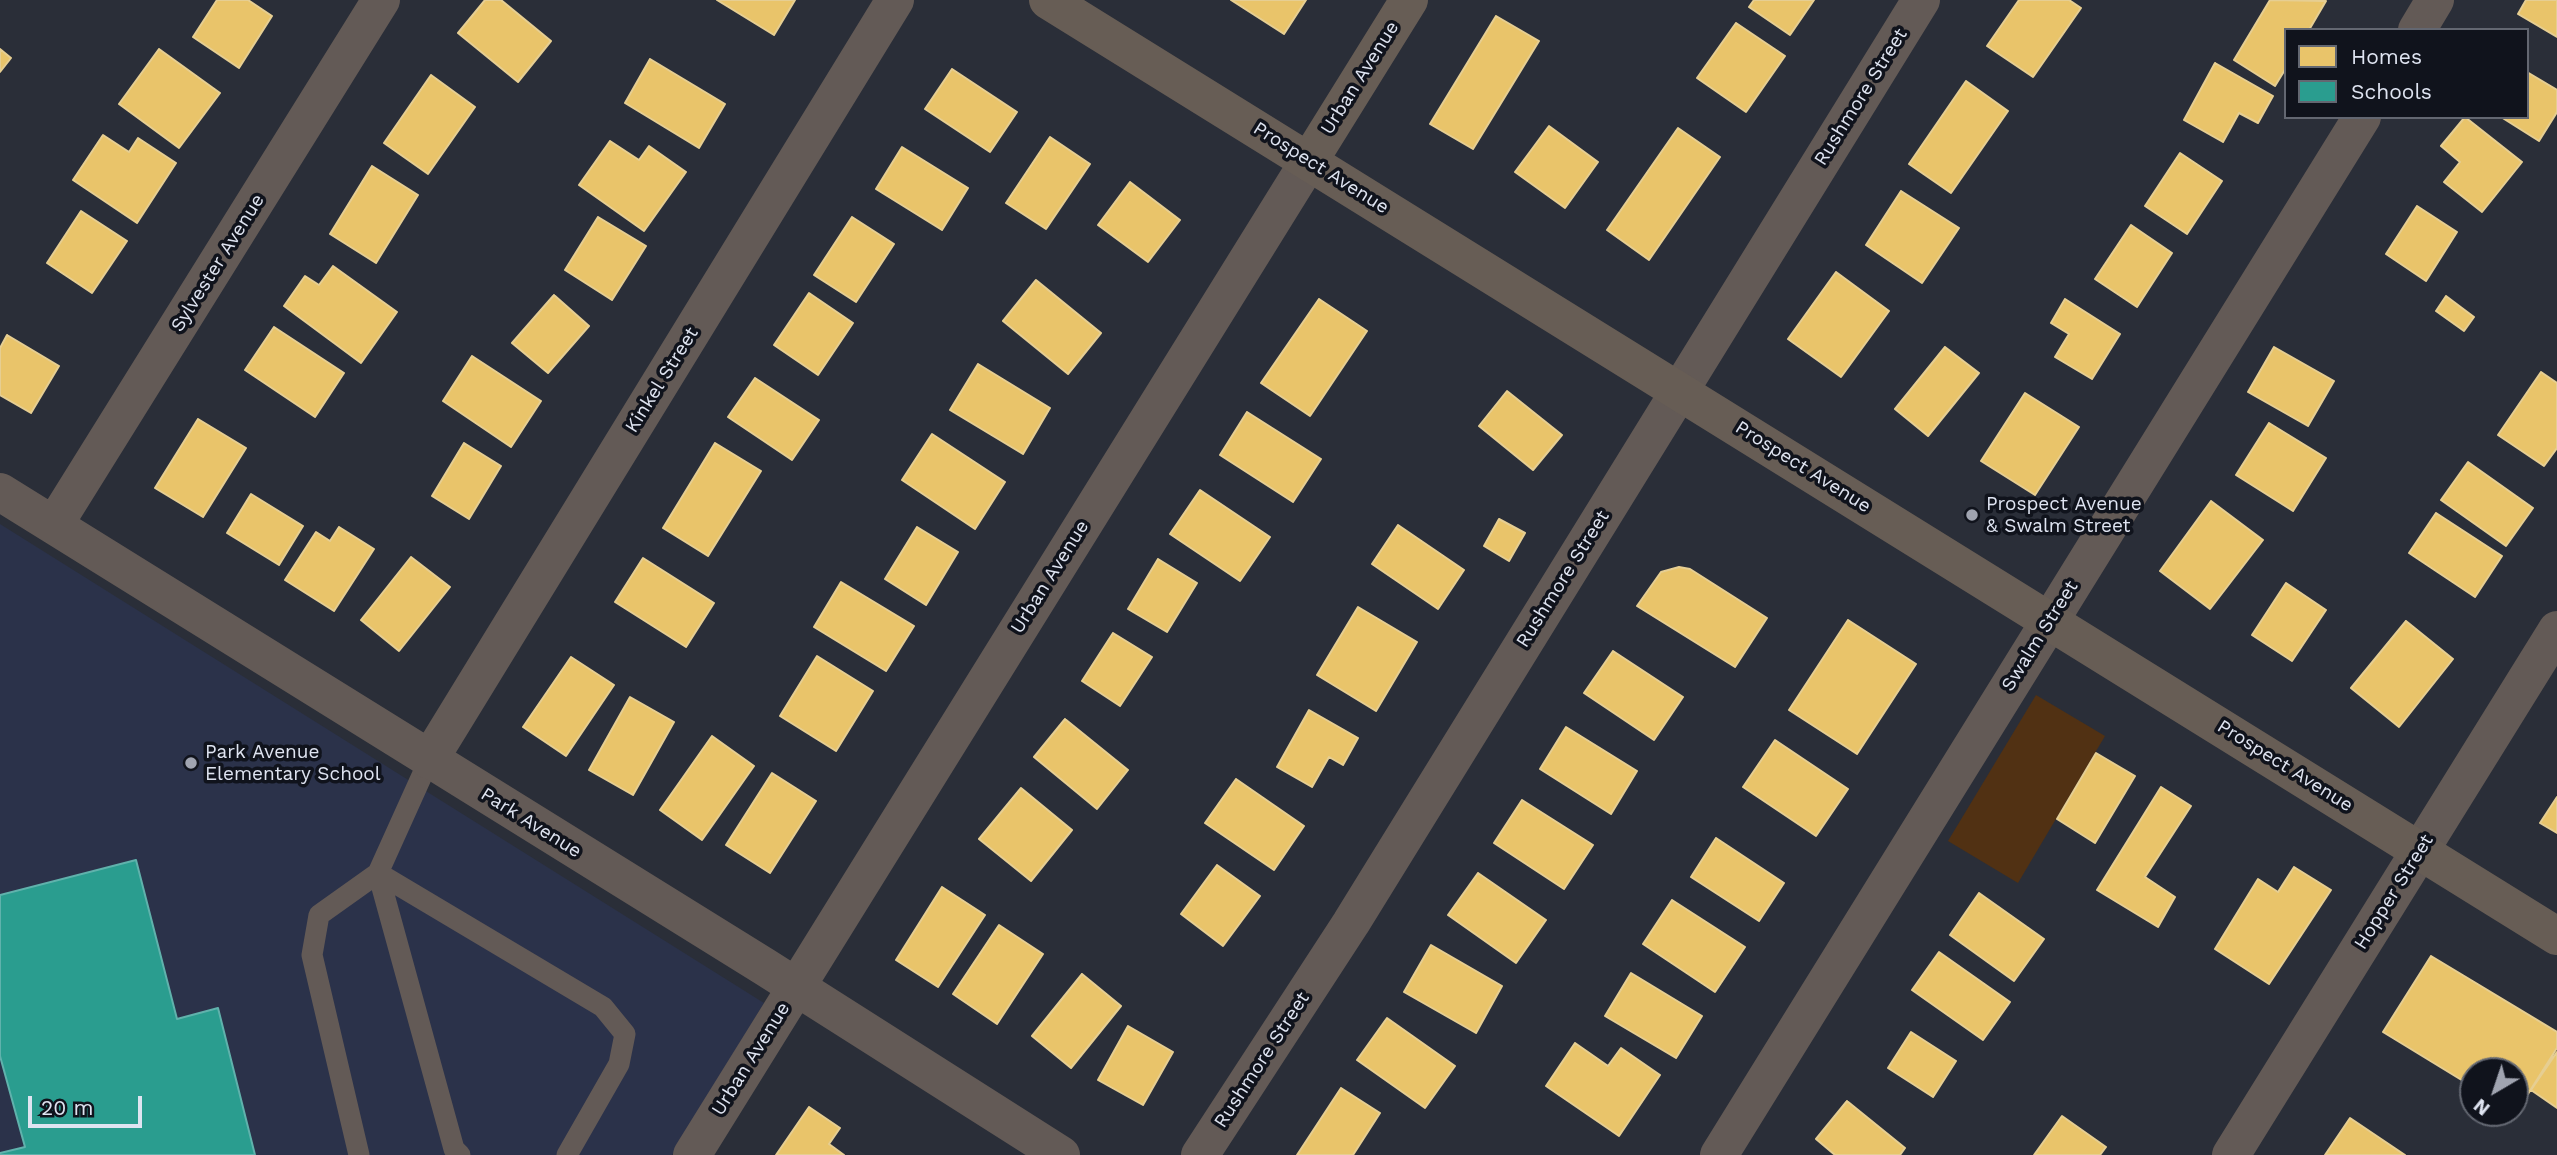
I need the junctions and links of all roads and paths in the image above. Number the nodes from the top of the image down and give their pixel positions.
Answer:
1 (381, 0) edge
2 (895, 0) edge
3 (1048, 0) edge
4 (1409, 0) edge
5 (1921, 0) edge
6 (2435, 0) edge
7 (2418, 28) edge
8 (2361, 119) edge
9 (1309, 161) junction
10 (1680, 391) junction
11 (0, 492) edge
12 (54, 525) junction
13 (2050, 621) junction
14 (2557, 630) edge
15 (429, 760) junction
16 (2421, 850) junction
17 (378, 873) junction
18 (2557, 936) edge
19 (796, 987) junction
20 (359, 1155) edge
21 (460, 1155) edge
22 (567, 1155) edge
23 (692, 1155) edge
24 (1061, 1155) edge
25 (1200, 1155) edge
26 (1719, 1155) edge
27 (2231, 1155) edge

1 - 12 street, Sylvester Avenue
2 - 15 street, Kinkel Street
3 - 9 main road, Prospect Avenue
4 - 9 main road, Urban Avenue
5 - 10 street, Rushmore Street
6 - 7 street
8 - 13 street, Swalm Street
9 - 10 main road, Prospect Avenue
9 - 19 street, Urban Avenue
10 - 13 main road, Prospect Avenue
10 - 25 street, Rushmore Street
11 - 12 street, Park Avenue
12 - 15 street, Park Avenue
13 - 16 main road, Prospect Avenue
13 - 26 street, Swalm Street
14 - 16 street, Hopper Street
15 - 17 lane
15 - 19 street, Park Avenue
16 - 18 main road, Prospect Avenue
16 - 27 street, Hopper Street
17 - 20 lane
17 - 21 lane
17 - 22 lane
19 - 23 street, Urban Avenue
19 - 24 street, Park Avenue

